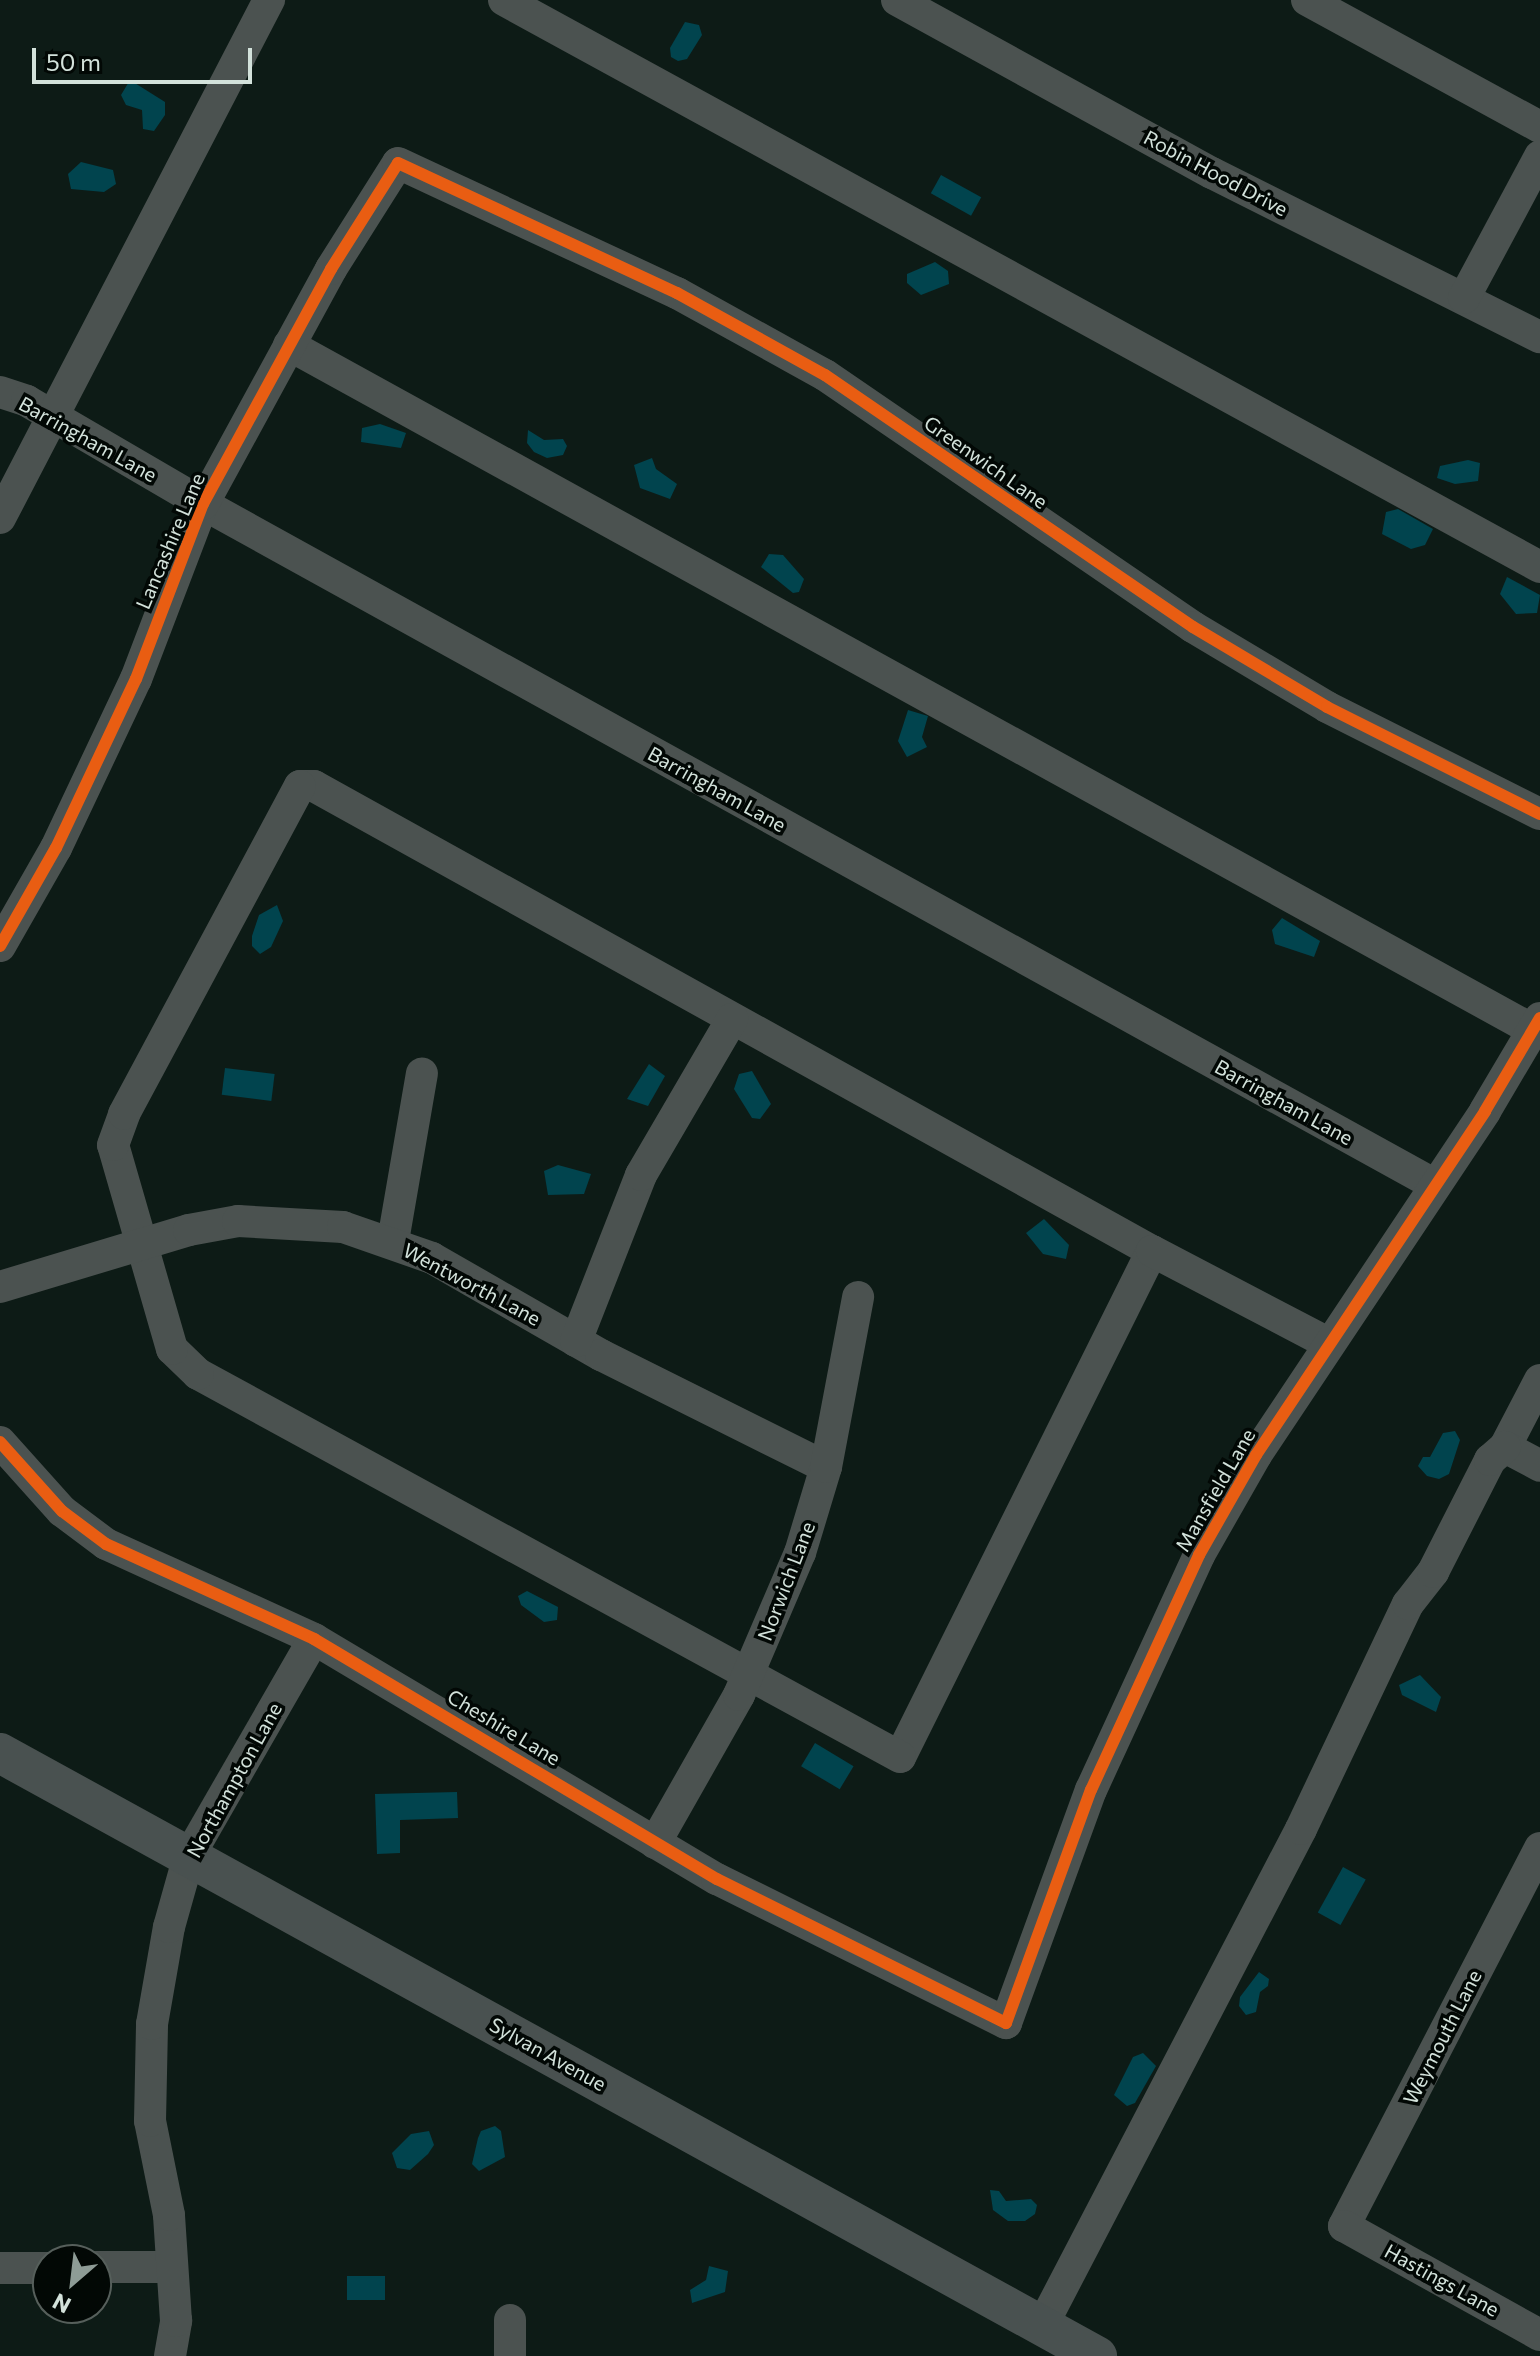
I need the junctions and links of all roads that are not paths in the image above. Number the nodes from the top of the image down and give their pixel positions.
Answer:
1 (269, 0) edge
2 (504, 0) edge
3 (897, 0) edge
4 (1307, 0) edge
5 (1540, 127) edge
6 (1540, 156) edge
7 (398, 163) joint
8 (1464, 298) junction
9 (1540, 337) edge
10 (289, 345) junction
11 (0, 392) edge
12 (53, 416) junction
13 (203, 504) junction
14 (0, 518) edge
15 (1540, 567) edge
16 (1540, 814) edge
17 (0, 946) edge
18 (732, 1019) junction
19 (1537, 1024) edge
20 (422, 1073) dead end
21 (1435, 1185) junction
22 (393, 1241) junction
23 (139, 1245) junction
24 (1152, 1251) junction
25 (0, 1287) edge
26 (858, 1297) dead end
27 (576, 1341) junction
28 (1328, 1343) junction
29 (1540, 1380) edge
30 (0, 1442) edge
31 (1505, 1447) junction
32 (1540, 1466) edge
33 (826, 1467) junction
34 (314, 1639) junction
35 (747, 1677) junction
36 (0, 1753) edge
37 (655, 1843) junction
38 (1540, 1848) edge
39 (189, 1856) junction
40 (1006, 2023) joint
41 (1344, 2226) joint
42 (112, 2267) edge
43 (172, 2267) junction
44 (0, 2268) edge
45 (32, 2268) edge
46 (510, 2320) dead end
47 (1042, 2326) junction
48 (1538, 2329) edge
49 (170, 2356) edge
50 (510, 2356) edge
51 (1097, 2356) edge

1 - 12 street
2 - 15 street
3 - 8 street, Robin Hood Drive
4 - 5 street
6 - 8 street
7 - 10 street, Lancashire Lane
7 - 16 street, Greenwich Lane
8 - 9 street, Robin Hood Drive
10 - 13 street, Lancashire Lane
10 - 19 street
11 - 12 street, Barringham Lane
12 - 13 street, Barringham Lane
12 - 14 street
13 - 17 street, Lancashire Lane
13 - 21 street, Barringham Lane
18 - 23 street
18 - 24 street
18 - 27 street
19 - 21 street, Mansfield Lane
20 - 22 street
21 - 28 street, Mansfield Lane
22 - 23 street, Wentworth Lane
22 - 27 street, Wentworth Lane
23 - 25 street, Wentworth Lane
23 - 35 street
24 - 28 street
24 - 35 street
26 - 33 street, Norwich Lane
27 - 33 street, Wentworth Lane
28 - 40 street, Mansfield Lane
29 - 31 street
30 - 34 street, Cheshire Lane
31 - 32 street
31 - 47 street
33 - 35 street, Norwich Lane
34 - 37 street, Cheshire Lane
34 - 39 street, Northampton Lane
35 - 37 street, Norwich Lane
36 - 39 main road, Sylvan Avenue
37 - 40 street, Cheshire Lane
38 - 41 street, Weymouth Lane
39 - 43 street, Northampton Lane
39 - 47 main road, Sylvan Avenue
41 - 48 street, Hastings Lane
42 - 43 street
43 - 49 street, Northampton Lane
44 - 45 street
46 - 50 street
47 - 51 main road, Sylvan Avenue

